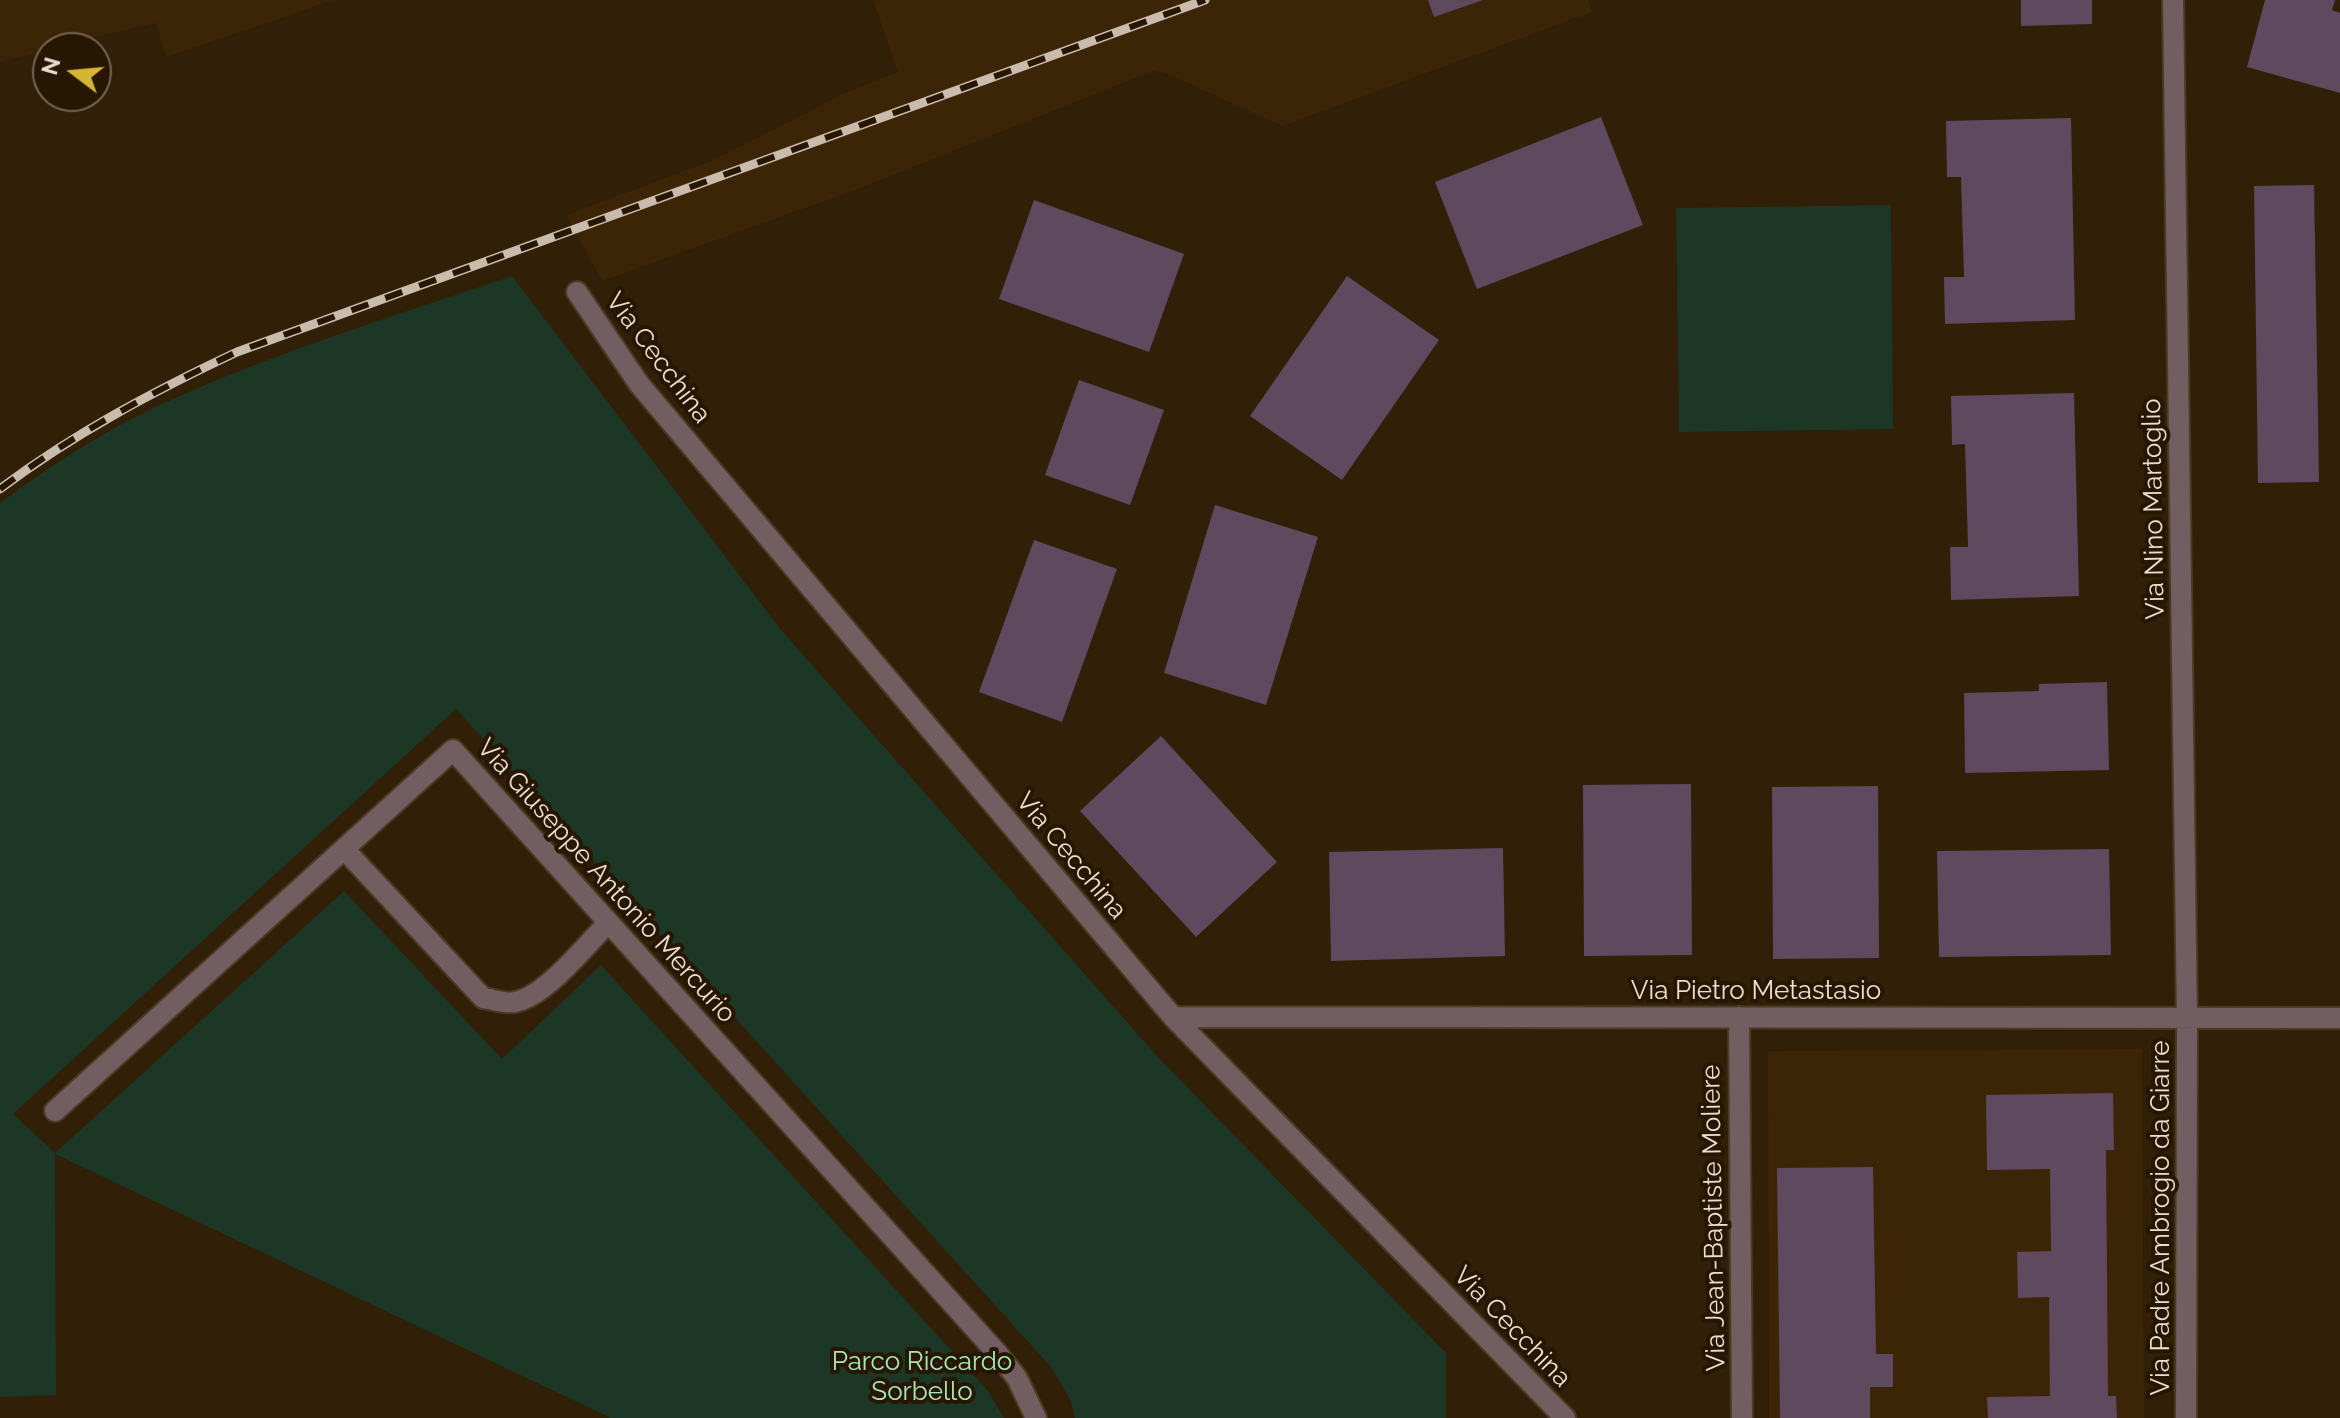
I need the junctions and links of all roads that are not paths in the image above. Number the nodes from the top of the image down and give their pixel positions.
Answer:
1 (2173, 0) edge
2 (577, 292) dead end
3 (344, 849) junction
4 (607, 924) junction
5 (1173, 1017) junction
6 (1739, 1017) junction
7 (2187, 1018) junction
8 (2340, 1018) edge
9 (55, 1111) dead end
10 (1036, 1418) edge
11 (1565, 1418) edge
12 (1742, 1418) edge
13 (2186, 1418) edge

1 - 7 street, Via Nino Martoglio
2 - 5 street, Via Cecchina
3 - 4 street
3 - 4 street, Via Giuseppe Antonio Mercurio
3 - 9 street, Via Giuseppe Antonio Mercurio
4 - 10 street, Via Giuseppe Antonio Mercurio
5 - 6 street, Via Pietro Metastasio
5 - 11 street, Via Cecchina
6 - 7 street, Via Pietro Metastasio
6 - 12 street, Via Jean-Baptiste Moliere
7 - 8 street, Via Pietro Metastasio
7 - 13 street, Via Padre Ambrogio da Giarre

